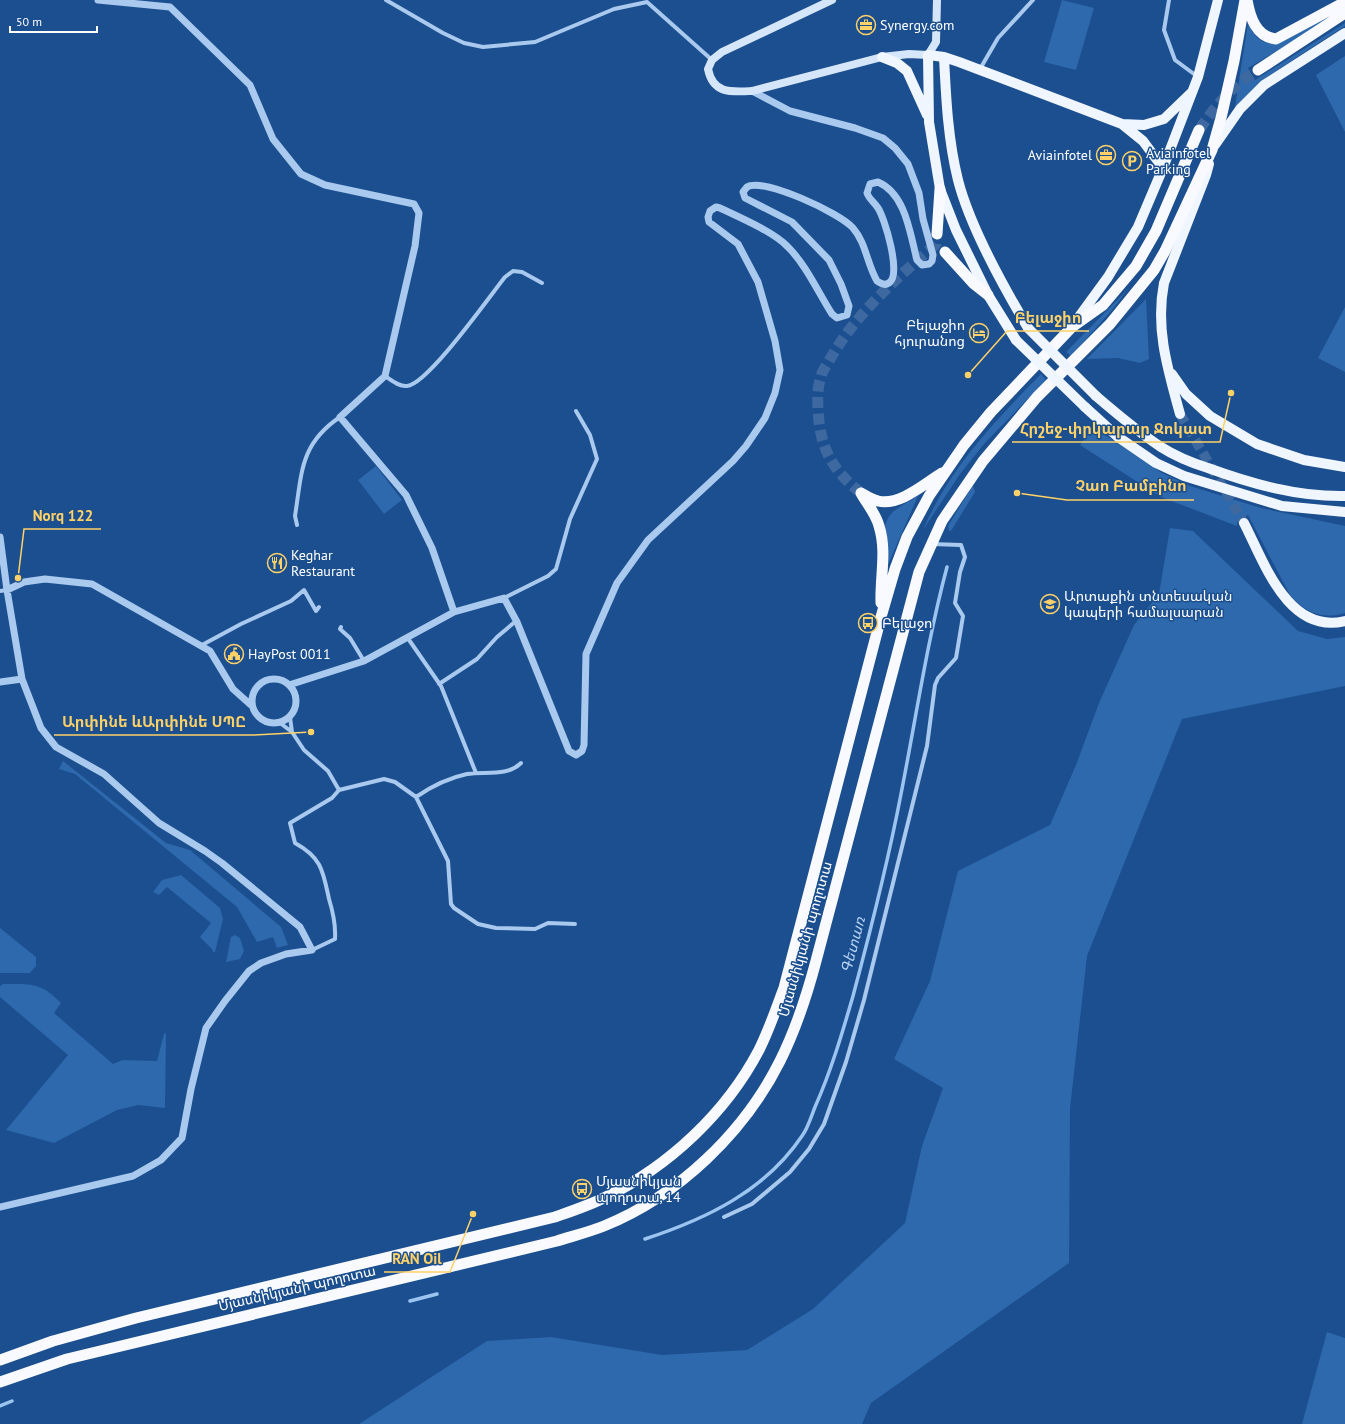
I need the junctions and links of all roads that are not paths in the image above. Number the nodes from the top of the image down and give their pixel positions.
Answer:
1 (98, 0) edge
2 (386, 0) edge
3 (832, 0) edge
4 (937, 0) edge
5 (1033, 0) edge
6 (1169, 0) edge
7 (1218, 0) edge
8 (1246, 0) edge
9 (1345, 2) edge
10 (1345, 13) edge
11 (1345, 33) edge
12 (936, 42) junction
13 (928, 55) junction
14 (882, 57) junction
15 (944, 57) junction
16 (712, 60) junction
17 (980, 70) junction
18 (1258, 70) tunnel mouth
19 (1198, 77) junction
20 (752, 91) junction
21 (1192, 92) junction
22 (929, 122) junction
23 (1122, 124) junction
24 (1199, 130) tunnel mouth
25 (1212, 150) junction
26 (1164, 168) junction
27 (940, 189) junction
28 (937, 234) tunnel mouth
29 (945, 252) dead end
30 (542, 283) dead end
31 (988, 295) junction
32 (1072, 327) junction
33 (1166, 365) junction
34 (385, 376) junction
35 (576, 411) dead end
36 (1180, 414) tunnel mouth
37 (340, 417) junction
38 (1345, 467) edge
39 (947, 469) junction
40 (1345, 496) edge
41 (1328, 510) junction
42 (1345, 512) edge
43 (1345, 519) edge
44 (1244, 523) tunnel mouth
45 (297, 524) dead end
46 (0, 537) edge
47 (930, 545) junction
48 (3, 590) edge
49 (504, 598) junction
50 (319, 607) dead end
51 (454, 612) junction
52 (881, 617) junction
53 (1345, 620) edge
54 (516, 621) junction
55 (341, 626) dead end
56 (406, 636) junction
57 (202, 645) junction
58 (364, 661) junction
59 (22, 679) junction
60 (0, 682) edge
61 (439, 684) junction
62 (289, 685) junction
63 (254, 692) junction
64 (242, 696) junction
65 (252, 706) junction
66 (290, 716) junction
67 (280, 723) junction
68 (292, 732) junction
69 (521, 763) dead end
70 (476, 773) junction
71 (339, 790) junction
72 (416, 797) junction
73 (575, 924) dead end
74 (312, 950) junction
75 (0, 1207) edge
76 (724, 1217) dead end
77 (0, 1360) edge
78 (0, 1382) edge

1 - 34 street
2 - 16 street
3 - 16 main road
4 - 12 main road
5 - 17 street
6 - 19 street
7 - 19 main road, Մյասնիկյանի պողոտա
8 - 9 highway
8 - 25 highway, Մյասնիկյանի պողոտա
10 - 18 highway
11 - 25 main road
12 - 13 main road
12 - 15 main road
13 - 14 main road
13 - 15 main road
13 - 22 main road
14 - 20 main road
14 - 22 main road
15 - 17 main road
15 - 40 main road, bridge
16 - 20 main road
17 - 23 main road
19 - 21 main road, Մյասնիկյանի պողոտա
20 - 54 street
21 - 23 main road
21 - 26 main road, Մյասնիկյանի պողոտա
22 - 27 main road
23 - 26 main road
24 - 32 highway
25 - 33 main road
25 - 47 highway, Մյասնիկյանի պողոտա
26 - 32 main road, Մյասնիկյանի պողոտա
27 - 28 highway
27 - 31 main road
29 - 31 highway
30 - 34 street
31 - 41 main road, bridge
32 - 39 highway, Մյասնիկյանի պողոտա
33 - 36 main road
33 - 38 main road
34 - 37 street
35 - 49 street
37 - 45 street
37 - 51 street
39 - 52 highway, Մյասնիկյանի պողոտա
39 - 52 highway
41 - 42 main road
41 - 43 main road
44 - 53 main road
46 - 48 street
47 - 76 street
47 - 78 highway, Մյասնիկյանի պողոտա
48 - 57 street
48 - 59 street
49 - 51 street
49 - 54 street
50 - 57 street
51 - 56 street
52 - 77 highway, Մյասնիկյանի պողոտա
54 - 61 street
55 - 58 street
56 - 58 street
56 - 61 street
57 - 64 street
58 - 62 street
59 - 60 street
59 - 74 street
61 - 70 street
62 - 63 street
62 - 66 street
63 - 64 street
63 - 65 street
64 - 65 street
65 - 67 street
66 - 67 street
66 - 68 street
67 - 68 street
68 - 71 street
69 - 70 street
70 - 72 street
71 - 72 street
71 - 74 street
72 - 73 street
74 - 75 street

